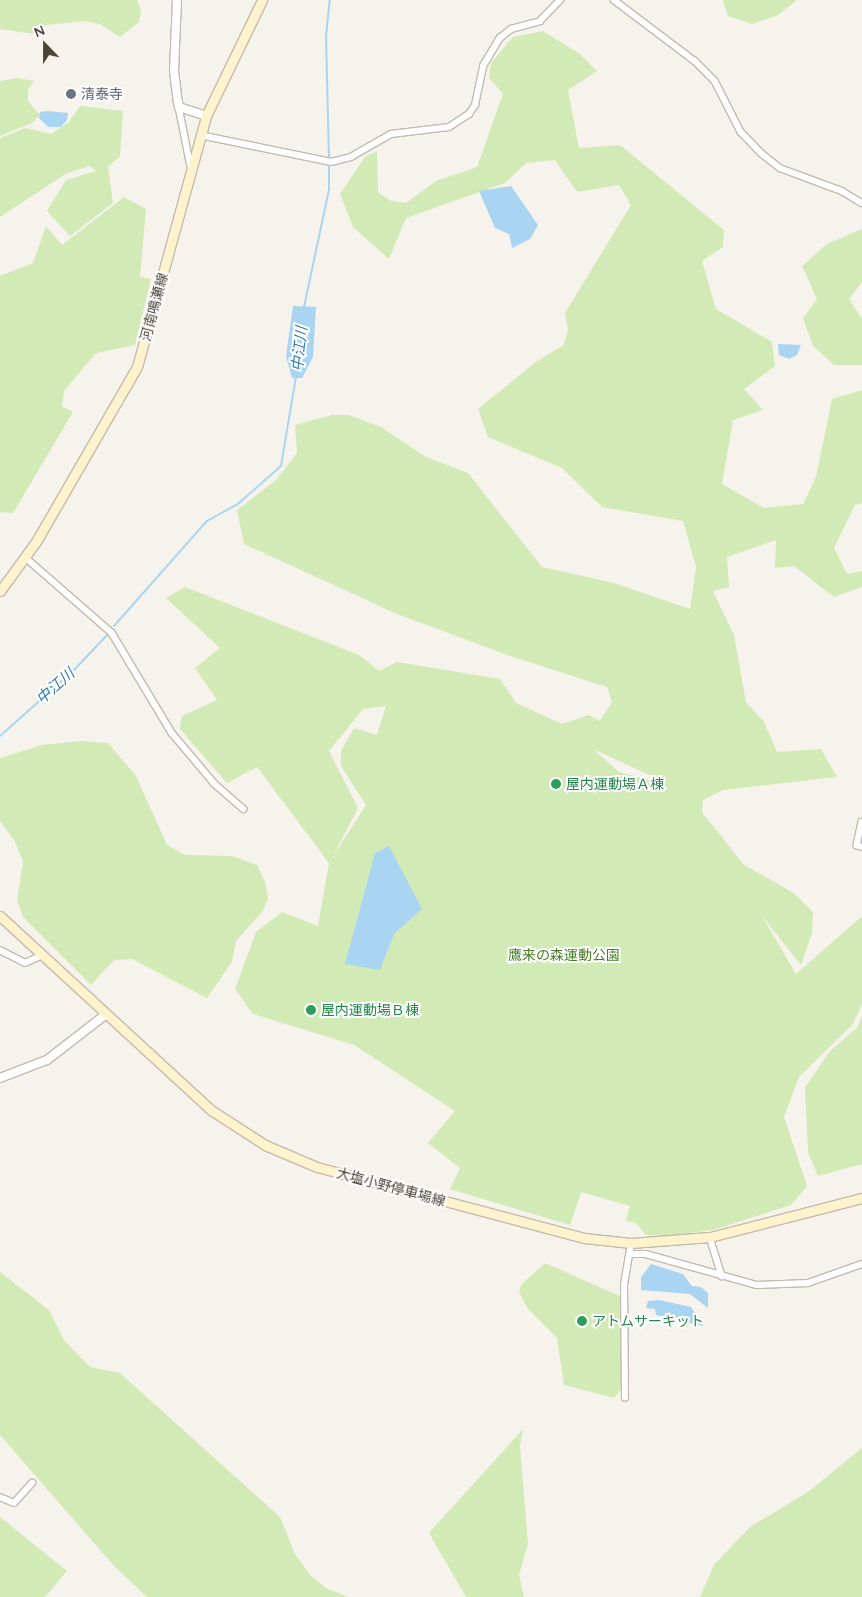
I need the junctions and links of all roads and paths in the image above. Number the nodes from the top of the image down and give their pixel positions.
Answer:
1 (177, 0) edge
2 (262, 0) edge
3 (560, 0) edge
4 (614, 0) edge
5 (179, 107) junction
6 (206, 116) junction
7 (200, 134) junction
8 (191, 168) junction
9 (862, 203) edge
10 (25, 557) junction
11 (0, 591) edge
12 (244, 809) dead end
13 (862, 822) edge
14 (862, 847) edge
15 (0, 916) edge
16 (0, 950) edge
17 (41, 956) junction
18 (105, 1015) junction
19 (0, 1078) edge
20 (862, 1198) edge
21 (710, 1237) junction
22 (631, 1244) junction
23 (630, 1254) junction
24 (862, 1264) edge
25 (722, 1276) junction
26 (625, 1398) dead end
27 (32, 1483) dead end
28 (0, 1497) edge

1 - 5 street
2 - 6 main road, 河南鳴瀬線
3 - 7 street
4 - 9 street
5 - 6 street
5 - 8 street
6 - 7 main road, 河南鳴瀬線
7 - 8 main road, 河南鳴瀬線
8 - 10 main road, 河南鳴瀬線
10 - 11 main road, 河南鳴瀬線
10 - 12 street
13 - 14 street
15 - 17 main road, 大塩小野停車場線
16 - 17 street
17 - 18 main road, 大塩小野停車場線
18 - 19 street
18 - 22 main road, 大塩小野停車場線
20 - 21 main road, 大塩小野停車場線
21 - 22 main road, 大塩小野停車場線
21 - 25 street
22 - 23 street
23 - 25 street
23 - 26 street
24 - 25 street
27 - 28 street

